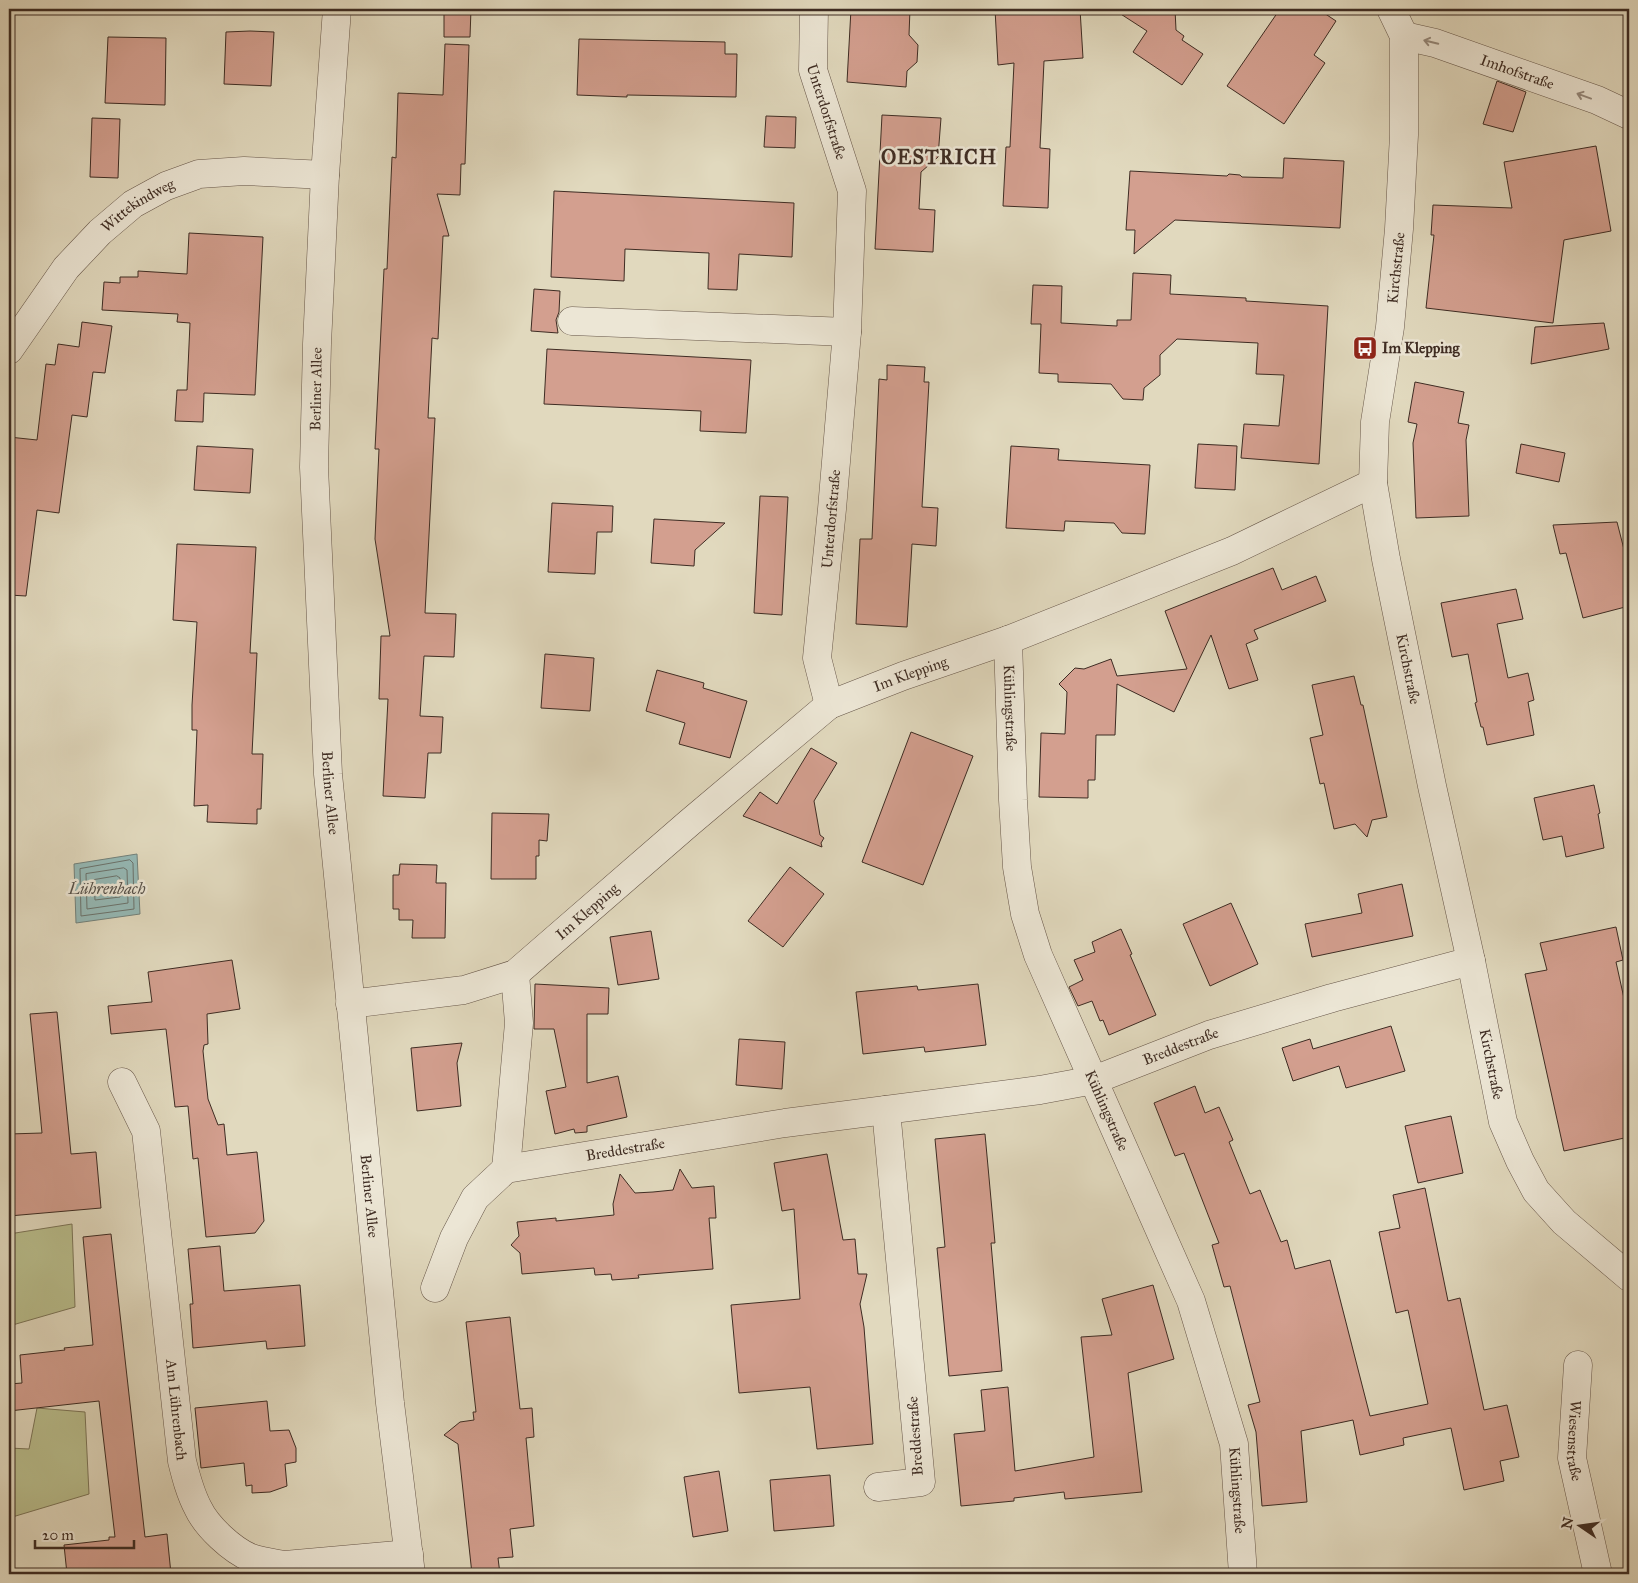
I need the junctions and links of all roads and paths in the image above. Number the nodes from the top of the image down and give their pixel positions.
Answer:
1 (337, 9) edge
2 (814, 9) edge
3 (1391, 9) edge
4 (1404, 36) junction
5 (1629, 115) edge
6 (325, 175) junction
7 (572, 321) dead end
8 (847, 332) junction
9 (9, 350) edge
10 (1373, 483) junction
11 (1008, 640) junction
12 (829, 705) junction
13 (1471, 961) junction
14 (515, 974) junction
15 (350, 1004) junction
16 (1094, 1080) junction
17 (122, 1082) dead end
18 (886, 1110) junction
19 (506, 1169) junction
20 (1629, 1277) edge
21 (436, 1288) dead end
22 (1578, 1365) dead end
23 (878, 1487) dead end
24 (410, 1564) edge
25 (1243, 1574) edge
26 (1598, 1574) edge

1 - 6 street, Berliner Allee
2 - 8 street, Unterdorfstraße
3 - 4 street, Kirchstraße
5 -> 4 street, Imhofstraße
4 - 10 street, Kirchstraße
6 - 9 street, Wittekindweg
6 - 15 street, Berliner Allee
7 - 8 street
8 - 12 street, Unterdorfstraße
10 - 11 street, Im Klepping
10 - 13 street, Kirchstraße
11 - 12 street, Im Klepping
11 - 16 street, Kühlingstraße
12 - 14 street, Im Klepping
13 - 16 street, Breddestraße
13 - 20 street, Kirchstraße
14 - 15 street, Im Klepping
14 - 19 street
15 - 24 street, Berliner Allee
16 - 18 street, Breddestraße
16 - 25 street, Kühlingstraße
17 - 24 street, Am Lührenbach
18 - 19 street, Breddestraße
18 - 23 street, Breddestraße
19 - 21 street
22 - 26 street, Wiesenstraße

